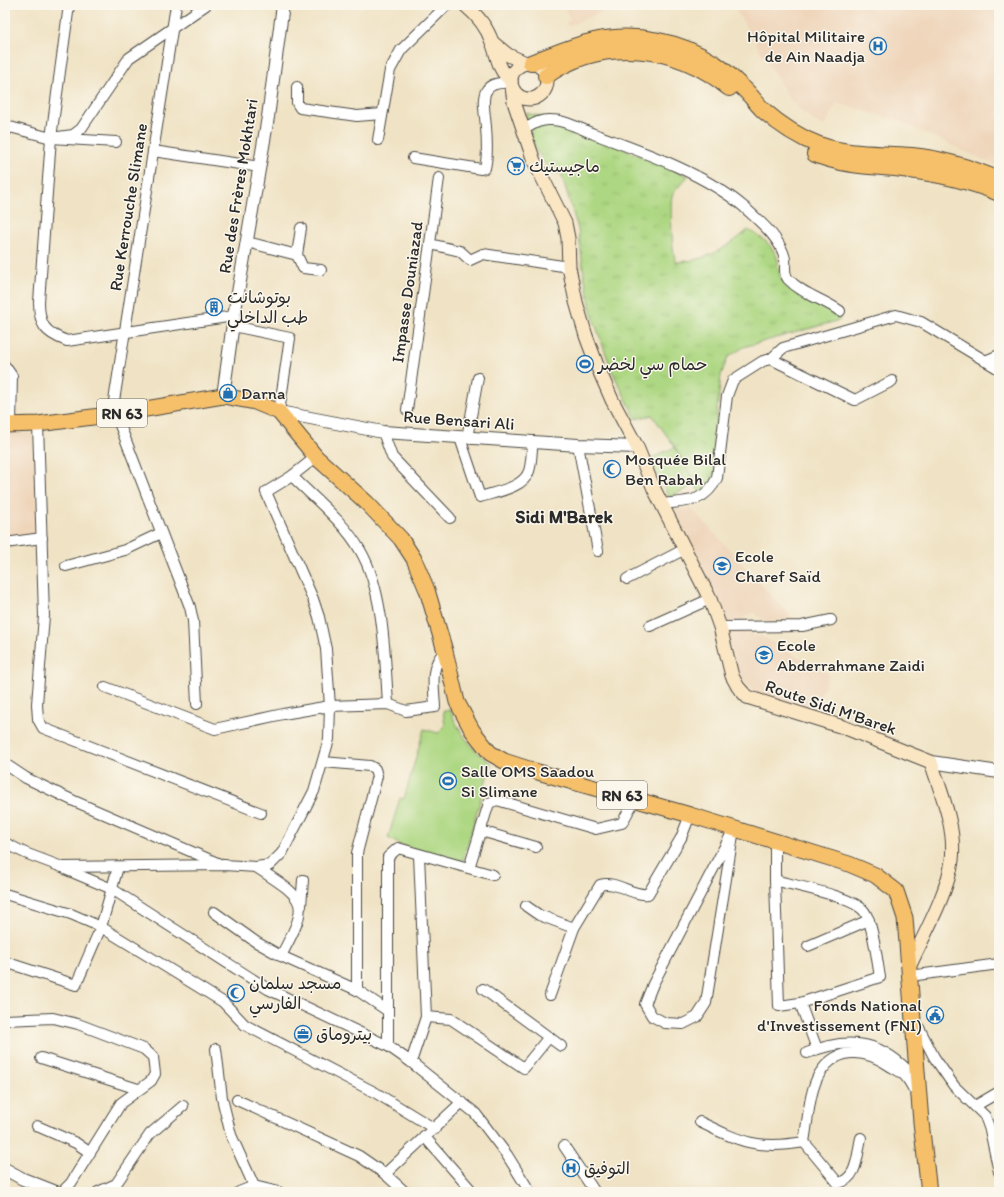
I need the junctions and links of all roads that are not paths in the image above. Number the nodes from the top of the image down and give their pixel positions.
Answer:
1 (69, 5) edge
2 (176, 5) edge
3 (206, 5) edge
4 (283, 5) edge
5 (447, 5) edge
6 (465, 5) edge
7 (173, 27) junction
8 (492, 42) junction
9 (528, 63) junction
10 (546, 76) junction
11 (511, 84) junction
12 (297, 87) dead end
13 (534, 98) junction
14 (382, 114) junction
15 (522, 125) junction
16 (7, 127) edge
17 (51, 138) junction
18 (378, 140) dead end
19 (116, 142) dead end
20 (153, 151) junction
21 (413, 158) dead end
22 (260, 167) junction
23 (439, 178) dead end
24 (999, 180) edge
25 (999, 193) edge
26 (301, 228) dead end
27 (247, 242) junction
28 (430, 244) junction
29 (297, 254) junction
30 (569, 267) junction
31 (321, 270) dead end
32 (840, 311) dead end
33 (233, 321) junction
34 (125, 331) junction
35 (999, 355) edge
36 (771, 359) junction
37 (985, 361) junction
38 (5, 366) edge
39 (999, 369) edge
40 (478, 378) dead end
41 (892, 381) dead end
42 (230, 396) junction
43 (407, 410) dead end
44 (279, 412) junction
45 (116, 414) junction
46 (38, 424) junction
47 (8, 425) edge
48 (382, 432) junction
49 (464, 438) junction
50 (533, 442) junction
51 (578, 445) junction
52 (637, 447) junction
53 (316, 457) junction
54 (292, 476) junction
55 (662, 504) junction
56 (450, 518) dead end
57 (161, 533) junction
58 (42, 538) junction
59 (5, 543) edge
60 (684, 548) junction
61 (598, 551) dead end
62 (66, 566) dead end
63 (627, 579) dead end
64 (710, 599) junction
65 (831, 620) dead end
66 (650, 626) dead end
67 (720, 627) junction
68 (444, 651) junction
69 (106, 687) dead end
70 (197, 704) dead end
71 (388, 704) junction
72 (330, 706) junction
73 (323, 762) junction
74 (932, 762) junction
75 (5, 764) edge
76 (999, 772) edge
77 (635, 799) junction
78 (261, 813) dead end
79 (690, 815) junction
80 (734, 829) junction
81 (481, 831) junction
82 (5, 842) edge
83 (776, 842) junction
84 (536, 847) dead end
85 (420, 855) junction
86 (224, 865) junction
87 (62, 867) junction
88 (118, 867) junction
89 (256, 867) junction
90 (469, 868) junction
91 (493, 875) dead end
92 (303, 880) dead end
93 (775, 880) junction
94 (112, 888) junction
95 (5, 894) edge
96 (301, 906) junction
97 (526, 906) dead end
98 (214, 912) dead end
99 (869, 920) junction
100 (101, 927) junction
101 (574, 928) junction
102 (808, 946) dead end
103 (281, 956) junction
104 (5, 962) edge
105 (999, 964) edge
106 (910, 970) junction
107 (483, 989) dead end
108 (357, 990) junction
109 (550, 995) dead end
110 (800, 1003) junction
111 (388, 1011) junction
112 (913, 1016) junction
113 (426, 1017) junction
114 (5, 1020) edge
115 (549, 1037) junction
116 (388, 1046) junction
117 (561, 1046) dead end
118 (216, 1049) dead end
119 (817, 1049) junction
120 (807, 1053) dead end
121 (41, 1058) dead end
122 (411, 1062) junction
123 (918, 1082) junction
124 (138, 1089) junction
125 (999, 1092) edge
126 (919, 1098) junction
127 (237, 1100) dead end
128 (462, 1102) junction
129 (183, 1106) dead end
130 (975, 1106) junction
131 (700, 1122) dead end
132 (37, 1126) dead end
133 (435, 1129) junction
134 (424, 1136) junction
135 (861, 1138) dead end
136 (804, 1142) junction
137 (564, 1146) dead end
138 (89, 1152) junction
139 (997, 1156) edge
140 (5, 1169) edge
141 (999, 1172) edge
142 (385, 1174) junction
143 (254, 1186) junction
144 (471, 1190) dead end
145 (56, 1192) edge
146 (62, 1192) edge
147 (98, 1192) edge
148 (239, 1192) edge
149 (279, 1192) edge
150 (405, 1192) edge
151 (530, 1192) edge
152 (595, 1192) edge
153 (929, 1192) edge

1 - 17 street
2 - 7 street, Rue Kerrouche Slimane
3 - 7 street
4 - 22 street, Rue des Frères Mokhtari
5 - 14 street
6 - 8 main road, Route Sidi M'Barek
7 - 17 street
7 - 20 street, Rue Kerrouche Slimane
8 - 9 main road, Route Sidi M'Barek
8 - 11 main road, Route Sidi M'Barek
9 - 10 main road
9 - 11 main road
9 - 24 highway
10 - 13 main road
10 - 25 highway
11 - 13 main road
11 - 15 main road, Route Sidi M'Barek
11 - 21 street
12 - 14 street
13 - 15 main road
14 - 18 street
15 - 30 main road, Route Sidi M'Barek
15 - 32 street
16 - 17 street
17 - 19 street
17 - 34 street
20 - 22 street
20 - 34 street, Rue Kerrouche Slimane
22 - 27 street, Rue des Frères Mokhtari
23 - 28 street, Impasse Douniazad
26 - 29 street
27 - 29 street
27 - 33 street, Rue des Frères Mokhtari
28 - 30 street
28 - 43 street, Impasse Douniazad
29 - 31 street
30 - 52 main road, Route Sidi M'Barek
33 - 34 street
33 - 42 street, Rue des Frères Mokhtari
33 - 44 street
34 - 45 street, Rue Kerrouche Slimane
35 - 37 street
36 - 37 street
36 - 41 street
36 - 55 street
37 - 39 street
38 - 47 street
40 - 49 street
42 - 44 main road, RN 63
42 - 45 main road, RN 63
44 - 48 street, Rue Bensari Ali
44 - 53 main road, RN 63
45 - 46 main road, RN 63
45 - 57 street, Rue Kerrouche Slimane
46 - 47 main road, RN 63
46 - 58 street
48 - 49 street, Rue Bensari Ali
48 - 56 street
49 - 50 street, Rue Bensari Ali
49 - 50 street
50 - 51 street, Rue Bensari Ali
51 - 52 street, Rue Bensari Ali
51 - 61 street
52 - 55 main road, Route Sidi M'Barek
53 - 54 street
53 - 68 main road, RN 63
54 - 71 street
54 - 72 street
55 - 60 main road, Route Sidi M'Barek
57 - 62 street
57 - 70 street, Rue Kerrouche Slimane
58 - 59 street
58 - 78 street
60 - 63 street
60 - 64 main road, Route Sidi M'Barek
64 - 66 street
64 - 67 main road, Route Sidi M'Barek
65 - 67 street
67 - 74 main road, Route Sidi M'Barek
68 - 71 street
68 - 77 main road, RN 63
69 - 72 street
71 - 72 street
72 - 73 street
73 - 89 street
73 - 108 street
74 - 76 street, Route Sidi M'Barek
74 - 106 main road
75 - 86 street
77 - 79 main road, RN 63
77 - 81 street
79 - 80 main road, RN 63
79 - 101 street
80 - 80 street
80 - 83 main road, RN 63
81 - 84 street
81 - 90 street
82 - 87 street
83 - 93 street
83 - 106 main road, RN 63
85 - 90 street
85 - 111 street
85 - 113 street
86 - 88 street
86 - 89 street
87 - 88 street
87 - 94 street
88 - 94 street
89 - 96 street
90 - 91 street
92 - 96 street
93 - 99 street
93 - 110 street
94 - 100 street
94 - 116 street
95 - 100 street
96 - 103 street
97 - 101 street
98 - 103 street
99 - 102 street
99 - 110 street
100 - 104 street
100 - 133 street
101 - 109 street
103 - 108 street
105 - 106 street
106 - 112 main road, RN 63
107 - 115 street
108 - 111 street
110 - 119 street
111 - 116 street
112 - 123 main road, RN 63
112 - 130 street
113 - 115 street
113 - 122 street
114 - 124 street
115 - 117 street
116 - 122 street
118 - 143 street
119 - 120 street
119 - 123 street
121 - 124 street
122 - 128 street
123 - 126 main road, RN 63
124 - 138 street
125 - 130 street
126 - 136 street
126 - 153 main road, RN 63
127 - 142 street
128 - 133 street
128 - 151 street
129 - 147 street
130 - 139 street
131 - 136 street
132 - 138 street
133 - 134 street
134 - 142 street
134 - 144 street
135 - 136 street
137 - 152 street
138 - 146 street
139 - 141 street
140 - 145 street
142 - 150 street
143 - 148 street
143 - 149 street

